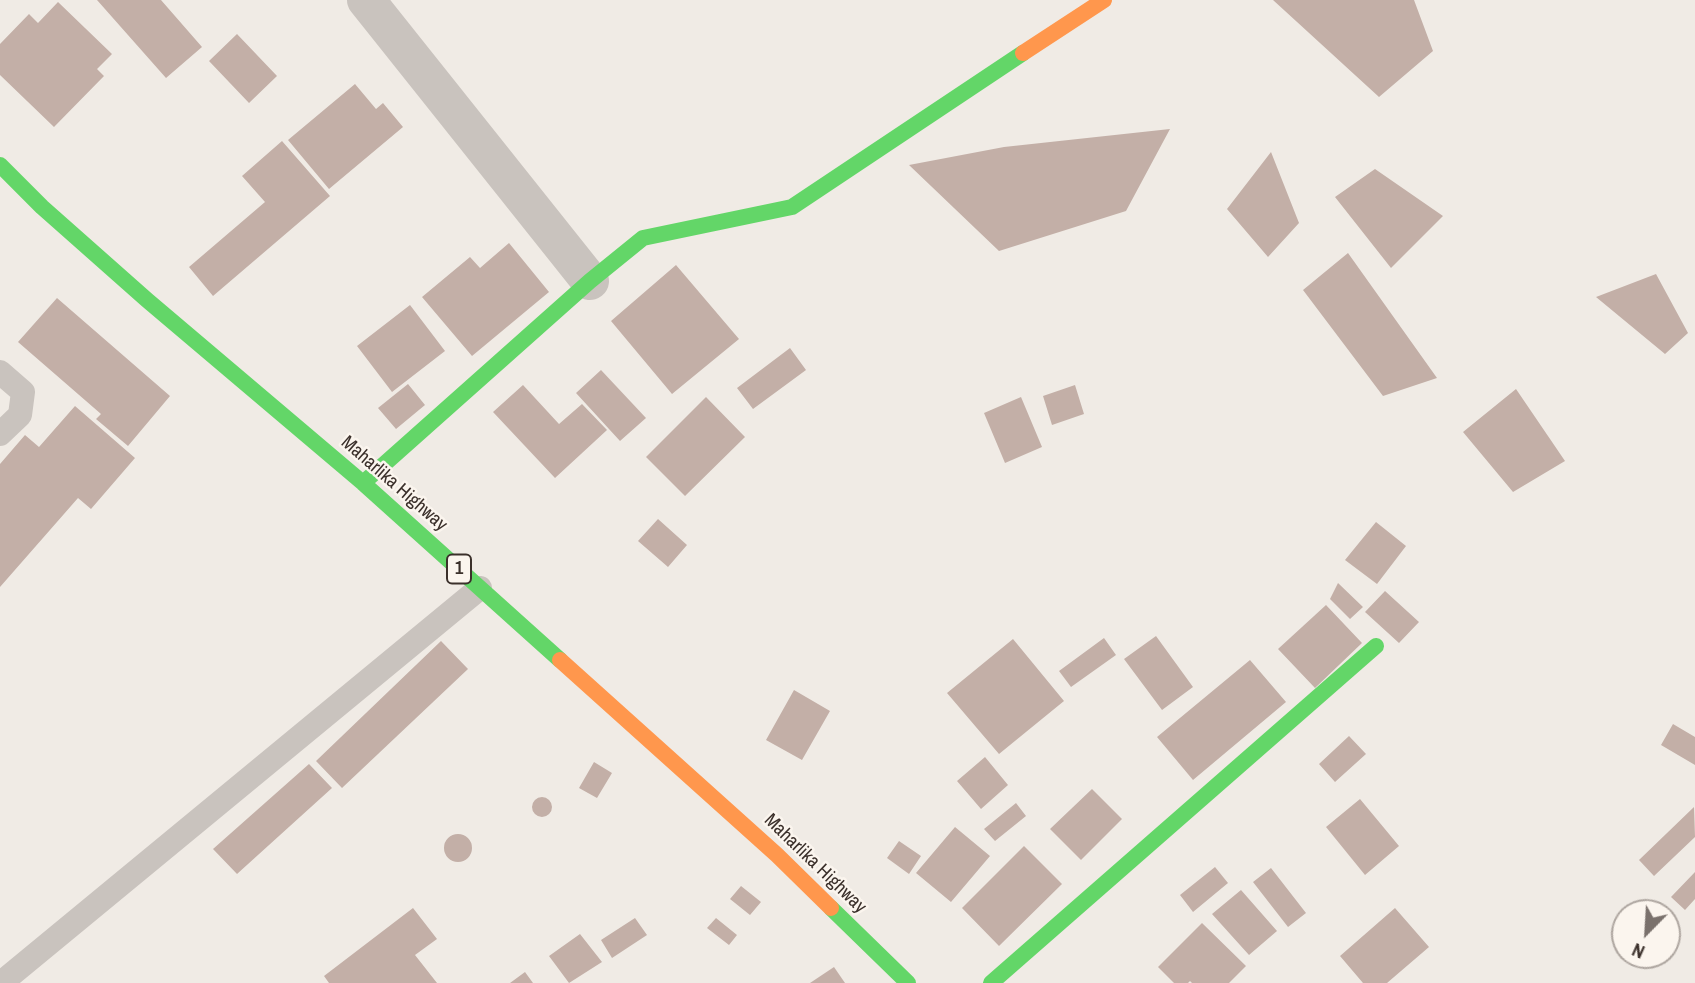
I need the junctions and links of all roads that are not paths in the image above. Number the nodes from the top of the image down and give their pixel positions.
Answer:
1 (366, 0) edge
2 (1104, 0) edge
3 (0, 165) edge
4 (590, 281) junction
5 (0, 372) edge
6 (0, 434) edge
7 (363, 483) junction
8 (480, 588) junction
9 (1376, 646) dead end
10 (1, 983) edge
11 (908, 983) edge
12 (991, 983) edge

1 - 4 street
2 - 4 main road
3 - 7 main road, Maharlika Highway / 1
4 - 7 main road
5 - 6 lane
7 - 8 main road, Maharlika Highway / 1
8 - 10 lane
8 - 11 main road, Maharlika Highway / 1
9 - 12 main road

